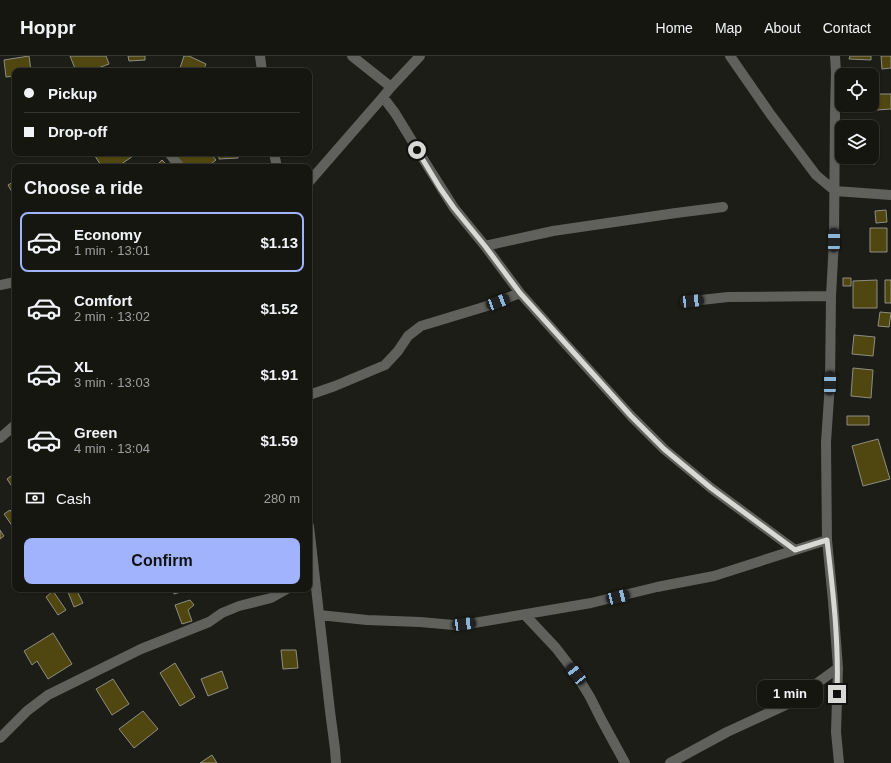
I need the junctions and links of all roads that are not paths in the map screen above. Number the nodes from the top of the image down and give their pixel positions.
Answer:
1 (260, 56) edge
2 (352, 56) edge
3 (420, 56) edge
4 (730, 56) edge
5 (835, 56) edge
6 (262, 68) edge
7 (391, 87) junction
8 (383, 97) junction
9 (171, 156) edge
10 (178, 164) edge
11 (312, 179) edge
12 (835, 191) junction
13 (891, 195) edge
14 (723, 207) dead end
15 (485, 246) junction
16 (12, 283) edge
17 (0, 285) edge
18 (520, 293) junction
19 (831, 296) junction
20 (692, 301) dead end
21 (312, 394) edge
22 (12, 428) edge
23 (0, 438) edge
24 (827, 540) junction
25 (795, 550) junction
26 (312, 572) edge
27 (282, 592) edge
28 (319, 615) junction
29 (525, 615) junction
30 (838, 668) junction
31 (0, 739) edge
32 (336, 763) edge
33 (625, 763) edge
34 (670, 763) edge
35 (839, 763) edge

1 - 6 street
2 - 7 street
3 - 7 street
4 - 12 street
5 - 12 street
7 - 8 street
8 - 11 street
8 - 15 street
9 - 10 street
12 - 13 street
12 - 19 street
14 - 15 street
15 - 18 street
16 - 17 street
18 - 21 street
18 - 25 street
19 - 20 street
19 - 24 street
22 - 23 street
24 - 25 street
24 - 30 street
25 - 29 street
26 - 28 street
27 - 31 street
28 - 29 street
28 - 32 street
29 - 33 street
30 - 34 street
30 - 35 street

